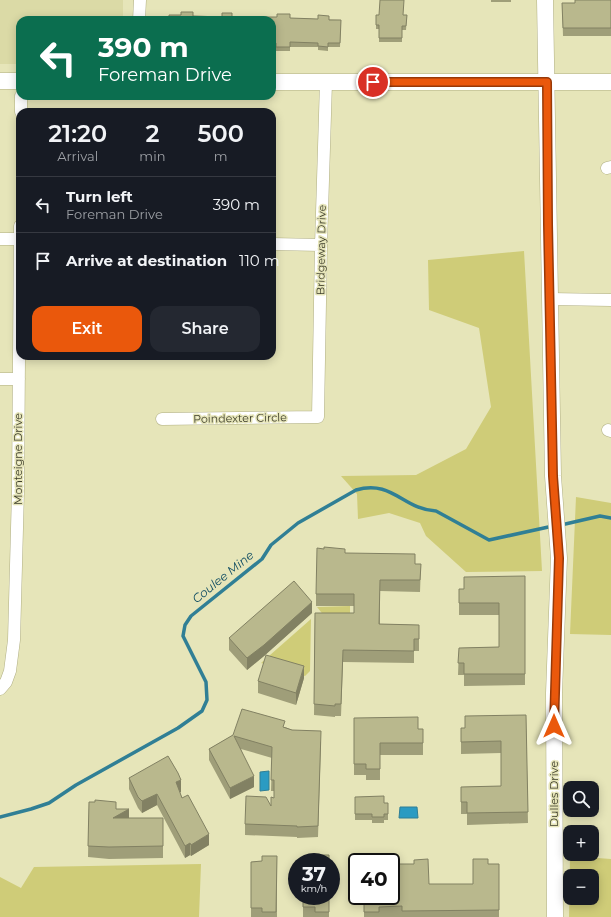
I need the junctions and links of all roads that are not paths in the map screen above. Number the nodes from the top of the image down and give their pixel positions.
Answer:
1 (140, 0) edge
2 (545, 0) edge
3 (139, 16) edge
4 (0, 82) edge
5 (16, 82) edge
6 (276, 82) edge
7 (326, 82) junction
8 (547, 82) junction
9 (611, 82) edge
10 (0, 239) edge
11 (16, 239) edge
12 (276, 244) edge
13 (321, 245) junction
14 (550, 299) junction
15 (611, 300) edge
16 (19, 360) edge
17 (0, 379) edge
18 (19, 379) junction
19 (318, 417) joint
20 (162, 419) dead end
21 (0, 689) edge
22 (555, 917) edge

1 - 3 street
2 - 8 street, Dulles Drive
4 - 5 street
6 - 7 street
7 - 8 street
7 - 13 street, Bridgeway Drive
8 - 9 street
8 - 14 street, Dulles Drive
10 - 11 street
12 - 13 street
13 - 19 street, Bridgeway Drive
14 - 15 street
14 - 22 street, Dulles Drive
16 - 18 street, Monteigne Drive
17 - 18 street
18 - 21 street, Monteigne Drive
19 - 20 street, Poindexter Circle

